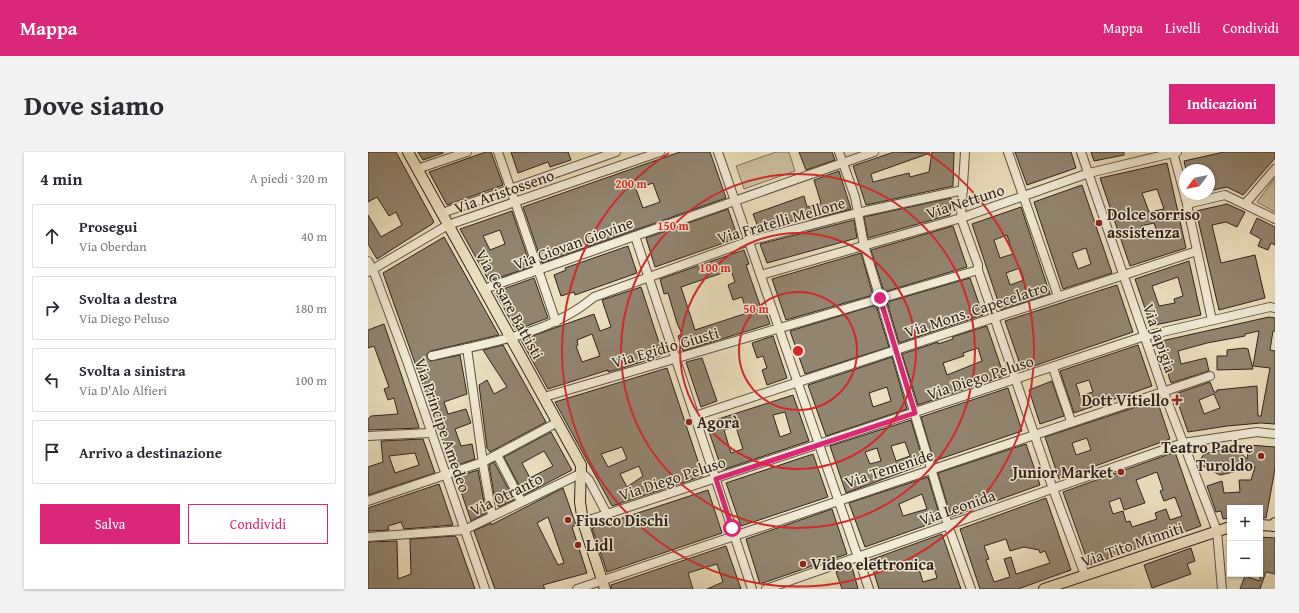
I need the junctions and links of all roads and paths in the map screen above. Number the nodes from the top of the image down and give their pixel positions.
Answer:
1 (408, 152) edge
2 (467, 152) edge
3 (498, 152) edge
4 (616, 152) edge
5 (660, 152) edge
6 (718, 152) edge
7 (839, 152) edge
8 (874, 152) edge
9 (964, 152) edge
10 (1008, 152) edge
11 (1081, 152) edge
12 (1174, 152) edge
13 (606, 154) edge
14 (843, 163) junction
15 (417, 169) junction
16 (611, 169) junction
17 (1275, 170) edge
18 (1089, 173) junction
19 (510, 189) junction
20 (963, 190) junction
21 (1024, 196) junction
22 (735, 201) junction
23 (515, 202) junction
24 (1186, 204) junction
25 (1245, 204) junction
26 (442, 213) junction
27 (857, 213) junction
28 (961, 218) junction
29 (1275, 219) edge
30 (448, 225) junction
31 (635, 236) junction
32 (749, 241) junction
33 (864, 245) junction
34 (1197, 251) junction
35 (368, 261) edge
36 (978, 270) junction
37 (371, 271) edge
38 (538, 271) junction
39 (760, 275) junction
40 (1123, 276) junction
41 (649, 277) junction
42 (368, 279) edge
43 (377, 281) junction
44 (484, 289) junction
45 (1058, 296) junction
46 (880, 298) junction
47 (1275, 308) edge
48 (996, 317) junction
49 (1212, 320) junction
50 (556, 322) junction
51 (779, 328) junction
52 (1145, 336) junction
53 (511, 337) junction
54 (467, 348) junction
55 (896, 350) junction
56 (432, 356) dead end
57 (676, 359) junction
58 (1053, 368) junction
59 (1210, 376) dead end
60 (1016, 380) junction
61 (797, 382) junction
62 (1163, 390) junction
63 (544, 397) junction
64 (915, 413) junction
65 (695, 416) junction
66 (1071, 421) junction
67 (558, 422) junction
68 (430, 433) junction
69 (1035, 434) junction
70 (1275, 434) edge
71 (368, 436) edge
72 (1183, 443) junction
73 (819, 445) junction
74 (497, 455) junction
75 (483, 462) junction
76 (932, 469) junction
77 (582, 472) junction
78 (445, 474) junction
79 (716, 479) junction
80 (1053, 489) junction
81 (838, 500) junction
82 (368, 501) edge
83 (522, 501) junction
84 (607, 514) junction
85 (492, 515) junction
86 (583, 522) junction
87 (948, 525) junction
88 (1263, 525) edge
89 (1275, 525) edge
90 (1227, 528) edge
91 (464, 530) junction
92 (1217, 531) junction
93 (735, 536) junction
94 (368, 537) edge
95 (858, 557) junction
96 (1085, 575) junction
97 (604, 584) edge
98 (485, 589) edge
99 (577, 589) edge
100 (752, 589) edge
101 (766, 589) edge
102 (869, 589) edge
103 (971, 589) edge
104 (1044, 589) edge
105 (1222, 589) edge

1 - 15 main road, Via Cesare Battisti
2 - 15 street
3 - 19 street
4 - 13 street, Via Aristosseno
5 - 16 street, Via Aristosseno
6 - 22 street
7 - 14 street
8 - 14 street, Via Giovan Giovine
9 - 20 street
10 - 21 street
11 - 18 street, Via Japigia
12 - 18 street, Via Nettuno
12 - 24 street
13 - 16 street
13 - 19 street, Via Aristosseno
14 - 22 street, Via Giovan Giovine
14 - 27 street
15 - 26 main road, Via Cesare Battisti
16 - 23 street, Via Aristosseno
17 - 25 street
18 - 21 street, Via Nettuno
18 - 40 street, Via Japigia
19 - 23 street
19 - 26 street, Via Aristosseno
20 - 27 street, Via Fratelli Mellone
20 - 28 street
21 - 28 street, Via Nettuno
21 - 45 street
22 - 31 street, Via Giovan Giovine
22 - 32 street
23 - 30 street, Via Aristosseno
23 - 38 street
24 - 25 street
24 - 34 street
25 - 29 street
26 - 30 main road, Via Cesare Battisti
27 - 32 street, Via Fratelli Mellone
27 - 33 street
28 - 33 street, Via Nettuno
28 - 36 street
30 - 37 street, Via Aristosseno
30 - 44 main road, Via Cesare Battisti
31 - 38 street, Via Giovan Giovine
31 - 41 street
32 - 39 street
32 - 41 street, Via Fratelli Mellone
33 - 39 street, Via Nettuno
33 - 46 street
34 - 40 street, Via Mons. Capecelatro
34 - 49 street
35 - 37 street, Via Principe Amedeo
36 - 46 street, Via Egidio Giusti
36 - 48 street
37 - 43 street, Via Principe Amedeo
38 - 44 street, Via Giovan Giovine
38 - 50 street
39 - 51 street
40 - 45 street, Via Mons. Capecelatro
40 - 52 street, Via Japigia
41 - 50 street, Via Fratelli Mellone
41 - 57 street
42 - 43 street
43 - 68 street, Via Principe Amedeo
44 - 53 main road, Via Cesare Battisti
45 - 48 street, Via Mons. Capecelatro
46 - 51 street, Via Egidio Giusti
46 - 55 street
47 - 49 street, Via Diego Peluso
48 - 55 street, Via Mons. Capecelatro
48 - 60 street
49 - 52 street, Via Diego Peluso
50 - 53 street, Via Fratelli Mellone
51 - 57 street, Via Egidio Giusti
51 - 61 street
52 - 58 street, Via Diego Peluso
52 - 62 street, Via Japigia
53 - 54 street, Via Fratelli Mellone
53 - 63 main road, Via Cesare Battisti
54 - 56 street, Via Fratelli Mellone
54 - 75 street
55 - 61 street, Via Mons. Capecelatro
55 - 64 street
57 - 63 street, Via Egidio Giusti
57 - 65 street
58 - 60 street, Via Diego Peluso
58 - 66 street
59 - 62 street, Via Temenide
60 - 64 street, Via Diego Peluso
60 - 69 street
61 - 65 street, Via Mons. Capecelatro
61 - 73 street
62 - 66 street, Via Temenide
62 - 72 street, Via Japigia
63 - 67 main road, Via Cesare Battisti
64 - 73 street, Via Diego Peluso
64 - 76 street
65 - 79 street
66 - 69 street, Via Temenide
67 - 74 street
67 - 77 main road, Via Cesare Battisti
68 - 71 street
68 - 78 street, Via Principe Amedeo
69 - 76 street, Via Temenide
69 - 80 street
70 - 72 street, Via Leonida
72 - 80 street, Via Leonida
72 - 92 street, Via Japigia
73 - 79 street, Via Diego Peluso
73 - 81 street
74 - 75 street
74 - 83 street
75 - 78 street
75 - 85 street
76 - 81 street, Via Temenide
76 - 87 street
77 - 83 street, Via Otranto
77 - 84 street
77 - 86 main road
78 - 82 street
78 - 91 street, Via Principe Amedeo
79 - 84 street, Via Diego Peluso
79 - 93 street
80 - 87 street, Via Leonida
80 - 96 street
81 - 93 street, Via Temenide
81 - 95 street
83 - 85 street, Via Otranto
84 - 86 street, Via Diego Peluso
85 - 91 street, Via Otranto
86 - 97 main road
87 - 95 street, Via Leonida
87 - 103 street
88 - 89 main road
90 - 92 main road, Via Tito Minniti
91 - 94 street, Via Otranto
91 - 98 street, Via Principe Amedeo
92 - 96 main road, Via Tito Minniti
92 - 105 street, Via Japigia
93 - 97 street, Via Temenide
93 - 100 street
95 - 101 street, Via Leonida
95 - 102 street
96 - 104 main road, Via Tito Minniti
97 - 99 street, Via Temenide

